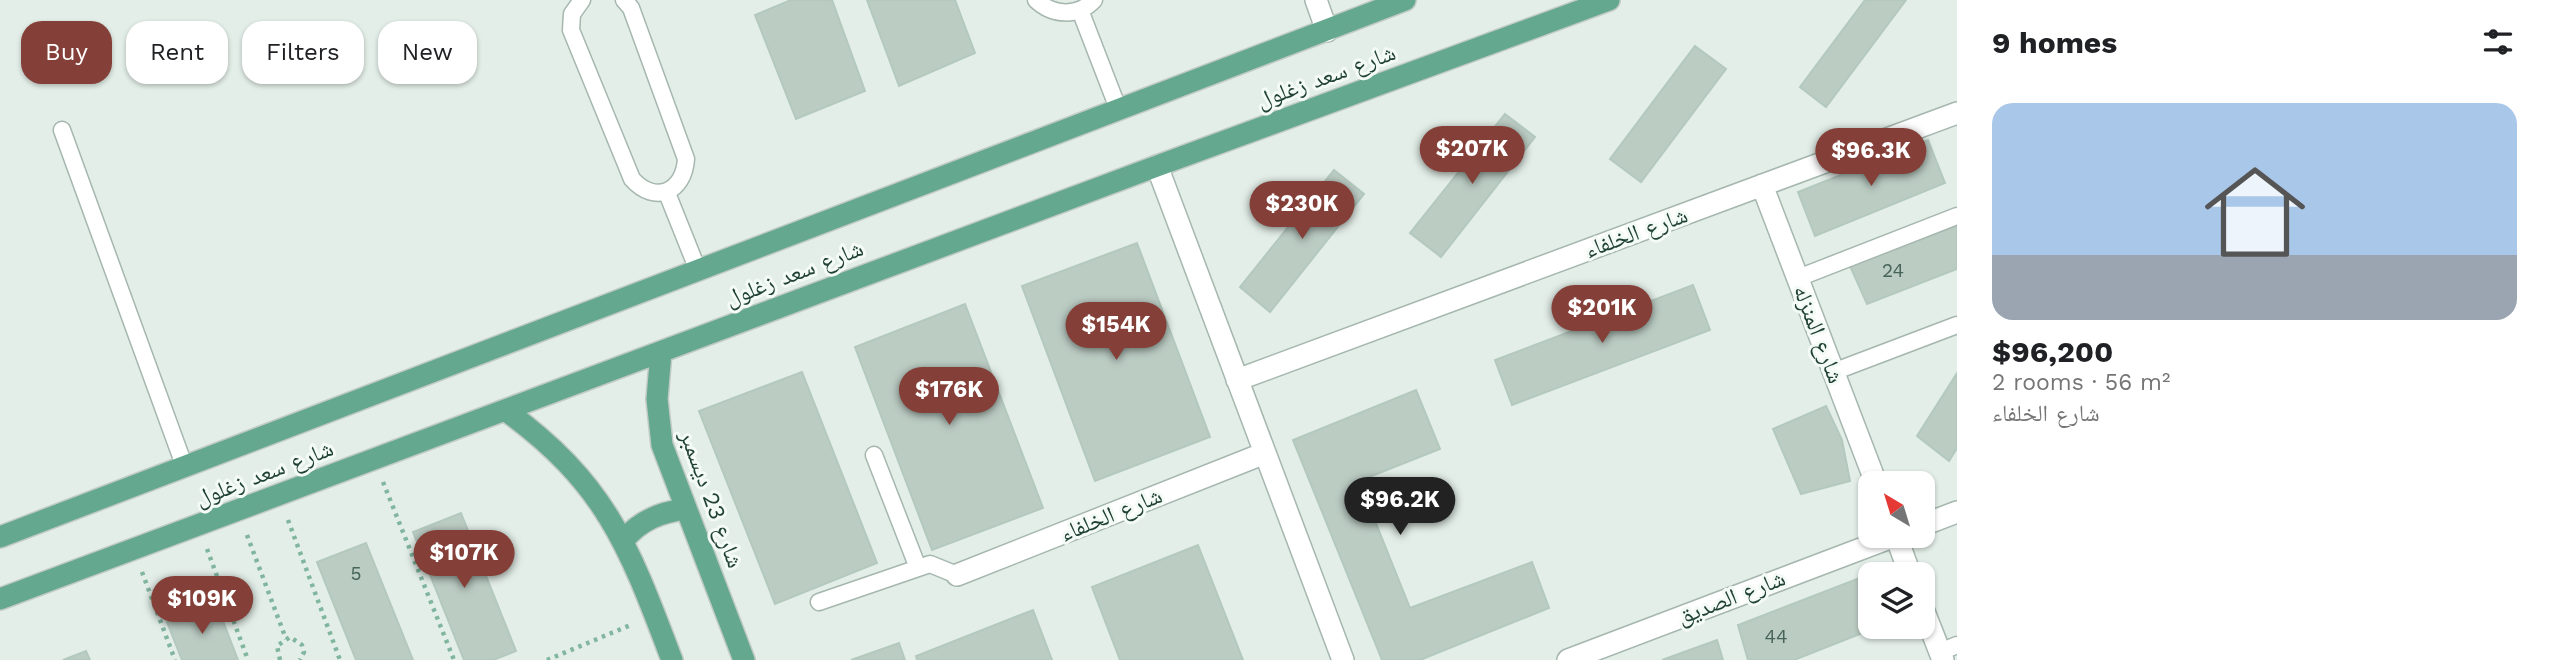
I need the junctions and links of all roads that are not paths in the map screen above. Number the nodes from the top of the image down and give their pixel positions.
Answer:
1 (582, 0) edge
2 (624, 0) edge
3 (1037, 0) edge
4 (1094, 0) edge
5 (1316, 0) edge
6 (1405, 0) edge
7 (1609, 0) edge
8 (1080, 10) junction
9 (1327, 31) junction
10 (1119, 111) junction
11 (1957, 113) edge
12 (62, 130) dead end
13 (1157, 166) junction
14 (1762, 185) junction
15 (667, 193) junction
16 (1957, 215) edge
17 (697, 268) junction
18 (1798, 278) junction
19 (1957, 325) edge
20 (661, 352) junction
21 (1833, 372) junction
22 (1237, 380) junction
23 (505, 410) junction
24 (1265, 453) junction
25 (874, 455) dead end
26 (184, 465) junction
27 (1871, 471) edge
28 (686, 509) junction
29 (1957, 512) edge
30 (1936, 519) edge
31 (0, 537) edge
32 (624, 540) junction
33 (1863, 548) edge
34 (918, 568) junction
35 (957, 575) joint
36 (0, 600) edge
37 (820, 602) dead end
38 (1935, 631) edge
39 (1946, 652) edge
40 (672, 660) edge
41 (744, 660) edge
42 (1343, 660) edge
43 (1568, 660) edge

1 - 15 lane
2 - 15 lane
3 - 8 lane
4 - 8 lane
5 - 9 street
6 - 9 main road, شارع سعد زغلول
7 - 13 main road, شارع سعد زغلول
8 - 10 lane
9 - 10 main road, شارع سعد زغلول
10 - 17 main road, شارع سعد زغلول
11 - 14 street, شارع الخلفاء
12 - 26 lane
13 - 20 main road, شارع سعد زغلول
13 - 22 street
14 - 18 street, شارع المنزله
14 - 22 street, شارع الخلفاء
15 - 17 lane
16 - 18 lane
17 - 26 main road, شارع سعد زغلول
18 - 21 street, شارع المنزله
19 - 21 lane
20 - 23 main road, شارع سعد زغلول
20 - 28 main road, شارع 23 ديسمبر
21 - 27 street, شارع المنزله
22 - 24 street
23 - 32 main road
23 - 36 main road, شارع سعد زغلول
24 - 35 street, شارع الخلفاء
24 - 42 street
25 - 34 lane
26 - 31 main road, شارع سعد زغلول
28 - 32 main road
28 - 41 main road, شارع 23 ديسمبر
29 - 30 street
32 - 40 main road
33 - 43 street, شارع الصديق
34 - 35 lane
34 - 37 lane
38 - 39 street

